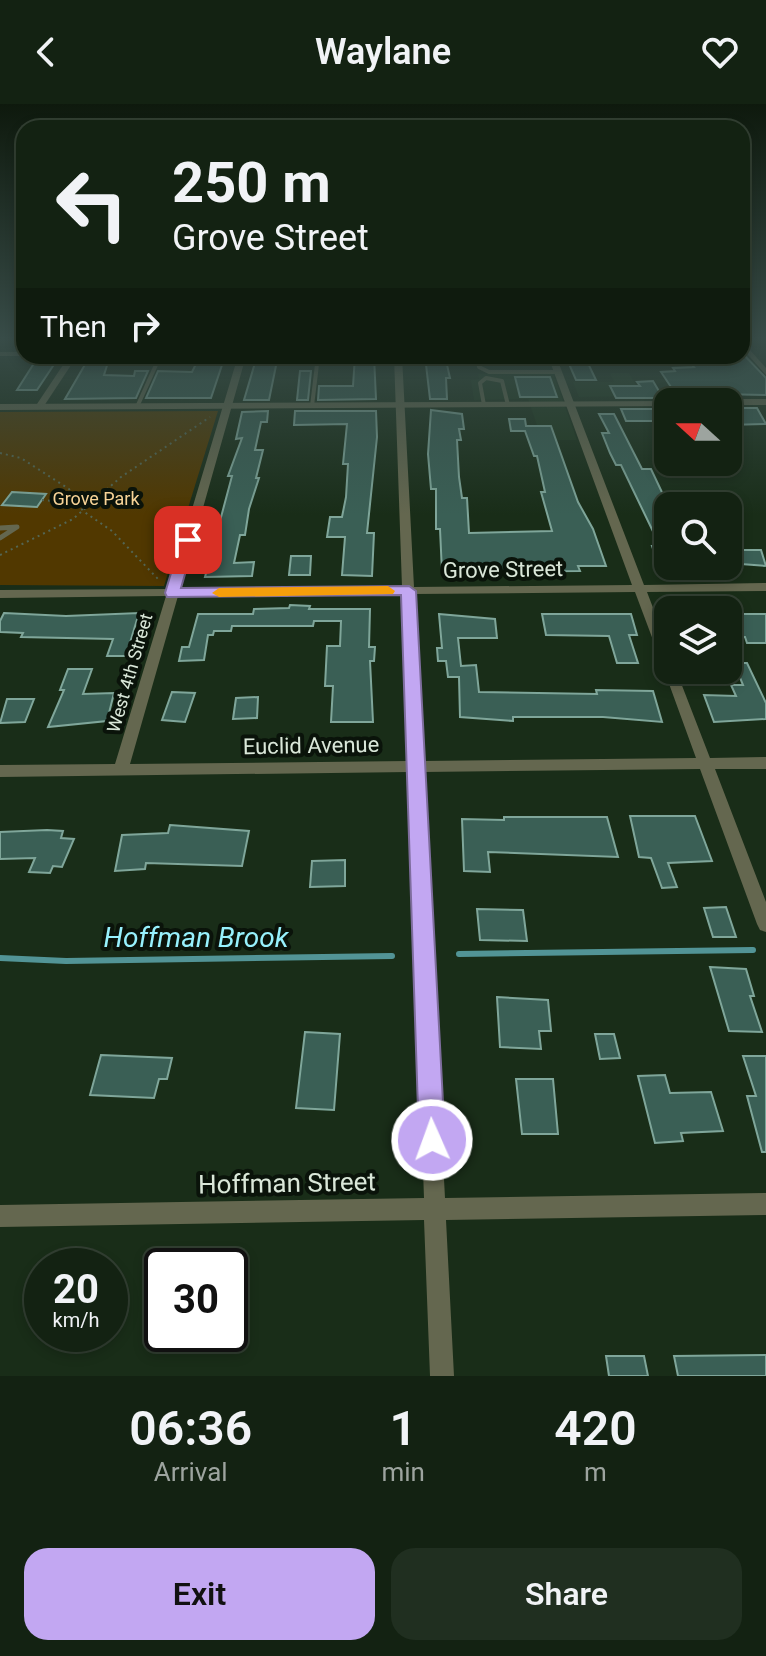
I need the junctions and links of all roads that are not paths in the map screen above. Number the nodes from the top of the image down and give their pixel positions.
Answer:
1 (46, 396) edge
2 (142, 396) edge
3 (227, 396) edge
4 (313, 396) edge
5 (399, 396) edge
6 (482, 396) edge
7 (506, 396) edge
8 (569, 396) edge
9 (742, 402) edge
10 (766, 402) edge
11 (654, 403) edge
12 (572, 404) junction
13 (484, 405) junction
14 (508, 405) junction
15 (312, 406) junction
16 (399, 406) junction
17 (0, 407) edge
18 (39, 407) junction
19 (137, 407) junction
20 (222, 410) junction
21 (0, 528) edge
22 (0, 538) edge
23 (766, 587) edge
24 (640, 588) junction
25 (168, 589) junction
26 (409, 591) junction
27 (0, 594) edge
28 (654, 626) edge
29 (675, 684) edge
30 (766, 763) edge
31 (705, 764) junction
32 (416, 766) junction
33 (121, 769) junction
34 (0, 771) edge
35 (766, 924) edge
36 (766, 1204) edge
37 (435, 1209) junction
38 (0, 1216) edge
39 (442, 1376) edge

1 - 18 street
2 - 19 lane
3 - 20 street, West 4th Street
4 - 15 lane
5 - 16 street
6 - 13 lane
7 - 14 lane
8 - 12 street
9 - 10 street
11 - 12 street
12 - 14 street
12 - 24 street
13 - 14 street
13 - 16 street
15 - 16 street
15 - 20 street
16 - 26 street
17 - 18 street
18 - 19 street
19 - 20 street
20 - 25 street, West 4th Street
21 - 22 lane
23 - 24 street, Grove Street
24 - 26 street, Grove Street
24 - 28 street
25 - 26 street, Grove Street
25 - 27 street, Grove Street
25 - 33 street, West 4th Street
26 - 32 street
29 - 31 street
30 - 31 street, Euclid Avenue
31 - 32 street, Euclid Avenue
31 - 35 street
32 - 33 street, Euclid Avenue
32 - 37 street
33 - 34 street, Euclid Avenue
36 - 37 street, Hoffman Street
37 - 38 street, Hoffman Street
37 - 39 street

